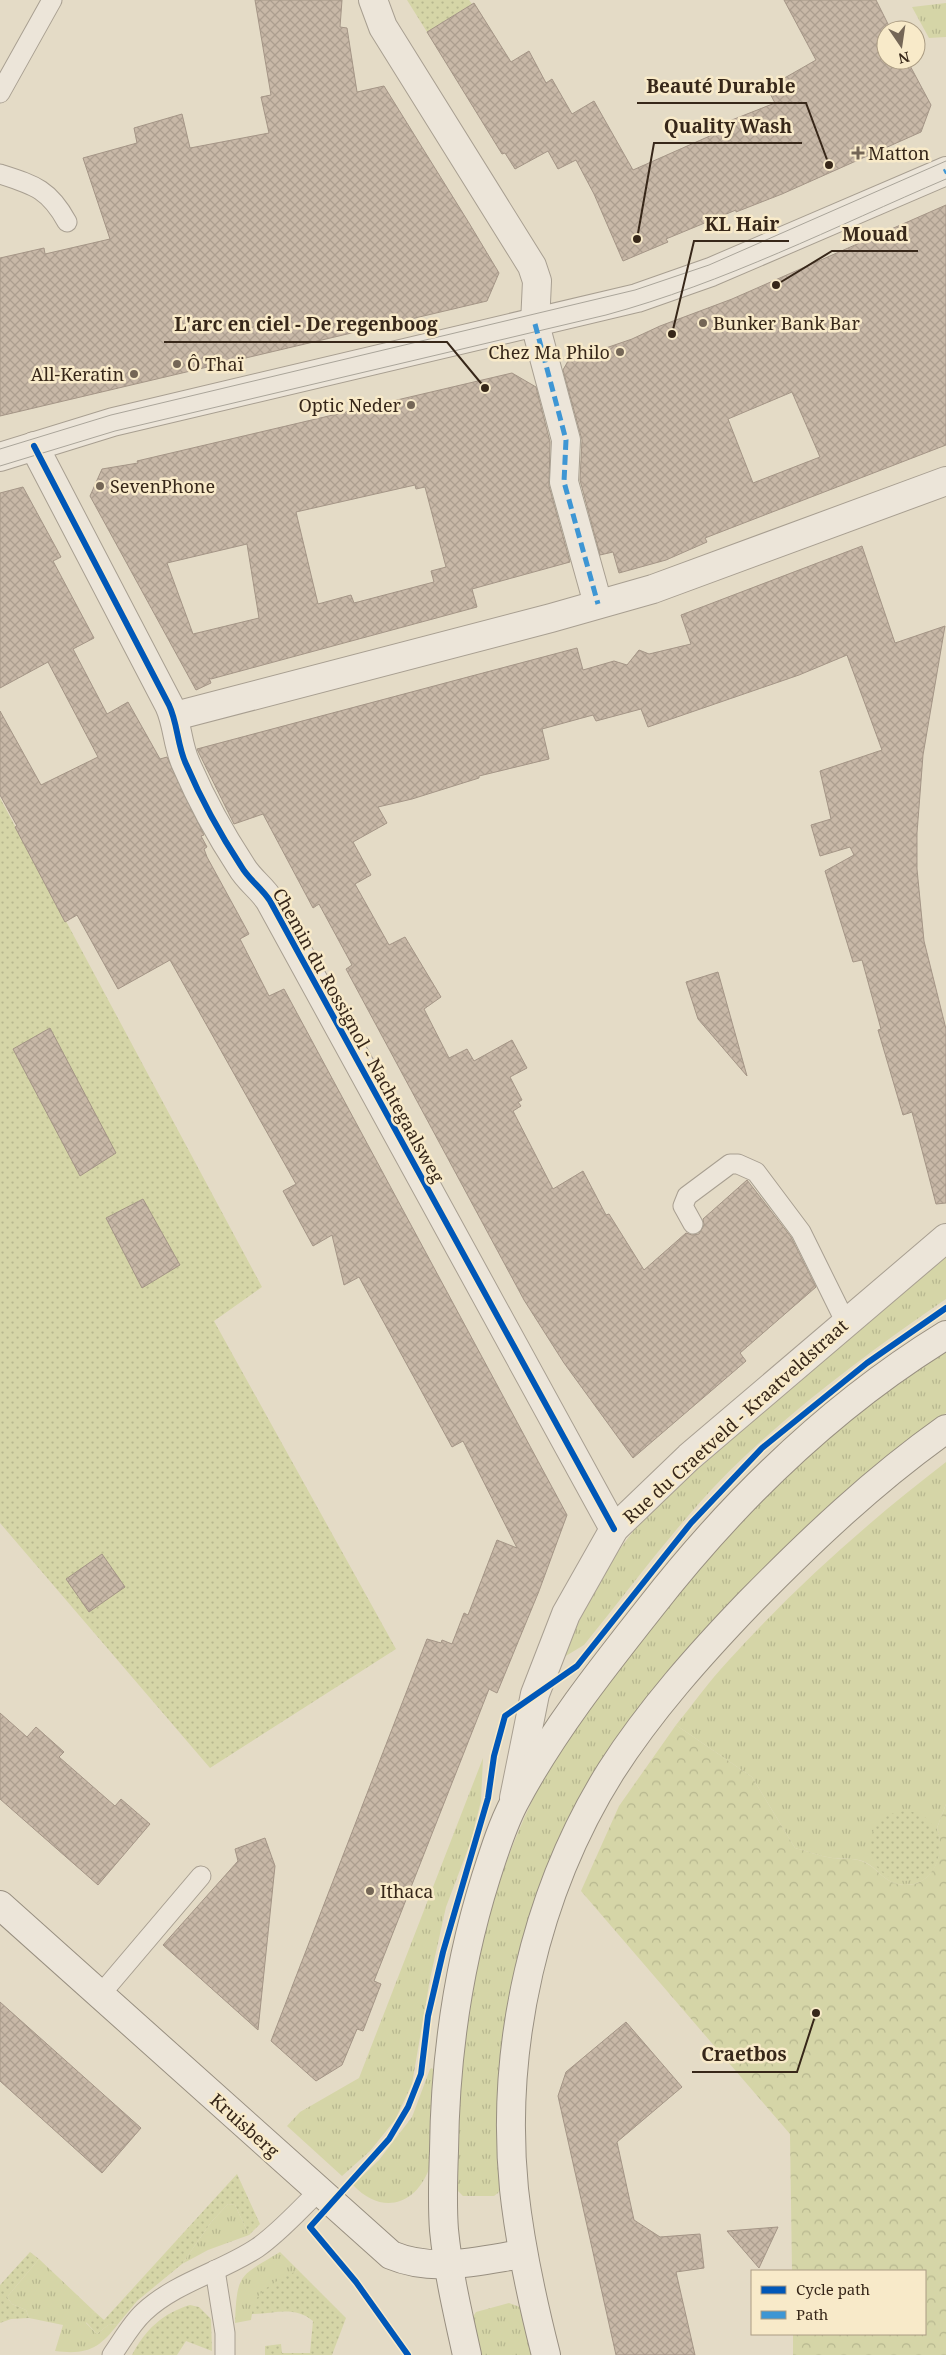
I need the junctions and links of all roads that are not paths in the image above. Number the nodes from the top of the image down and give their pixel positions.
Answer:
1 (52, 0) edge
2 (373, 0) edge
3 (0, 93) edge
4 (946, 171) edge
5 (0, 174) edge
6 (67, 222) dead end
7 (535, 324) junction
8 (34, 446) junction
9 (0, 457) edge
10 (946, 481) edge
11 (598, 604) junction
12 (175, 716) junction
13 (693, 1224) dead end
14 (946, 1238) edge
15 (846, 1323) junction
16 (946, 1335) edge
17 (946, 1429) edge
18 (614, 1530) junction
19 (513, 1806) junction
20 (201, 1876) dead end
21 (0, 1905) edge
22 (100, 1995) junction
23 (319, 2191) junction
24 (522, 2254) junction
25 (448, 2265) junction
26 (215, 2270) junction
27 (112, 2355) edge
28 (225, 2355) edge
29 (467, 2355) edge
30 (546, 2355) edge

1 - 3 lane
2 - 7 street
4 - 7 street
5 - 6 lane
7 - 8 street
7 - 11 street
8 - 9 street
8 - 12 street, Chemin du Rossignol - Nachtegaalsweg
10 - 11 street
11 - 12 street
12 - 18 street, Chemin du Rossignol - Nachtegaalsweg
13 - 15 lane
14 - 15 street, Rue du Craetveld - Kraatveldstraat
15 - 18 street, Rue du Craetveld - Kraatveldstraat
16 - 19 street, Rue du Craetveld - Kraatveldstraat
17 - 24 street
18 - 19 street, Rue du Craetveld - Kraatveldstraat
19 - 25 street, Rue du Craetveld - Kraatveldstraat
20 - 22 lane
21 - 22 street, Kruisberg
22 - 23 street, Kruisberg
23 - 25 street, Kruisberg
23 - 26 lane
24 - 25 street, Kruisberg
24 - 30 street
25 - 29 street, Rue du Craetveld - Kraatveldstraat
26 - 27 lane
26 - 28 lane

